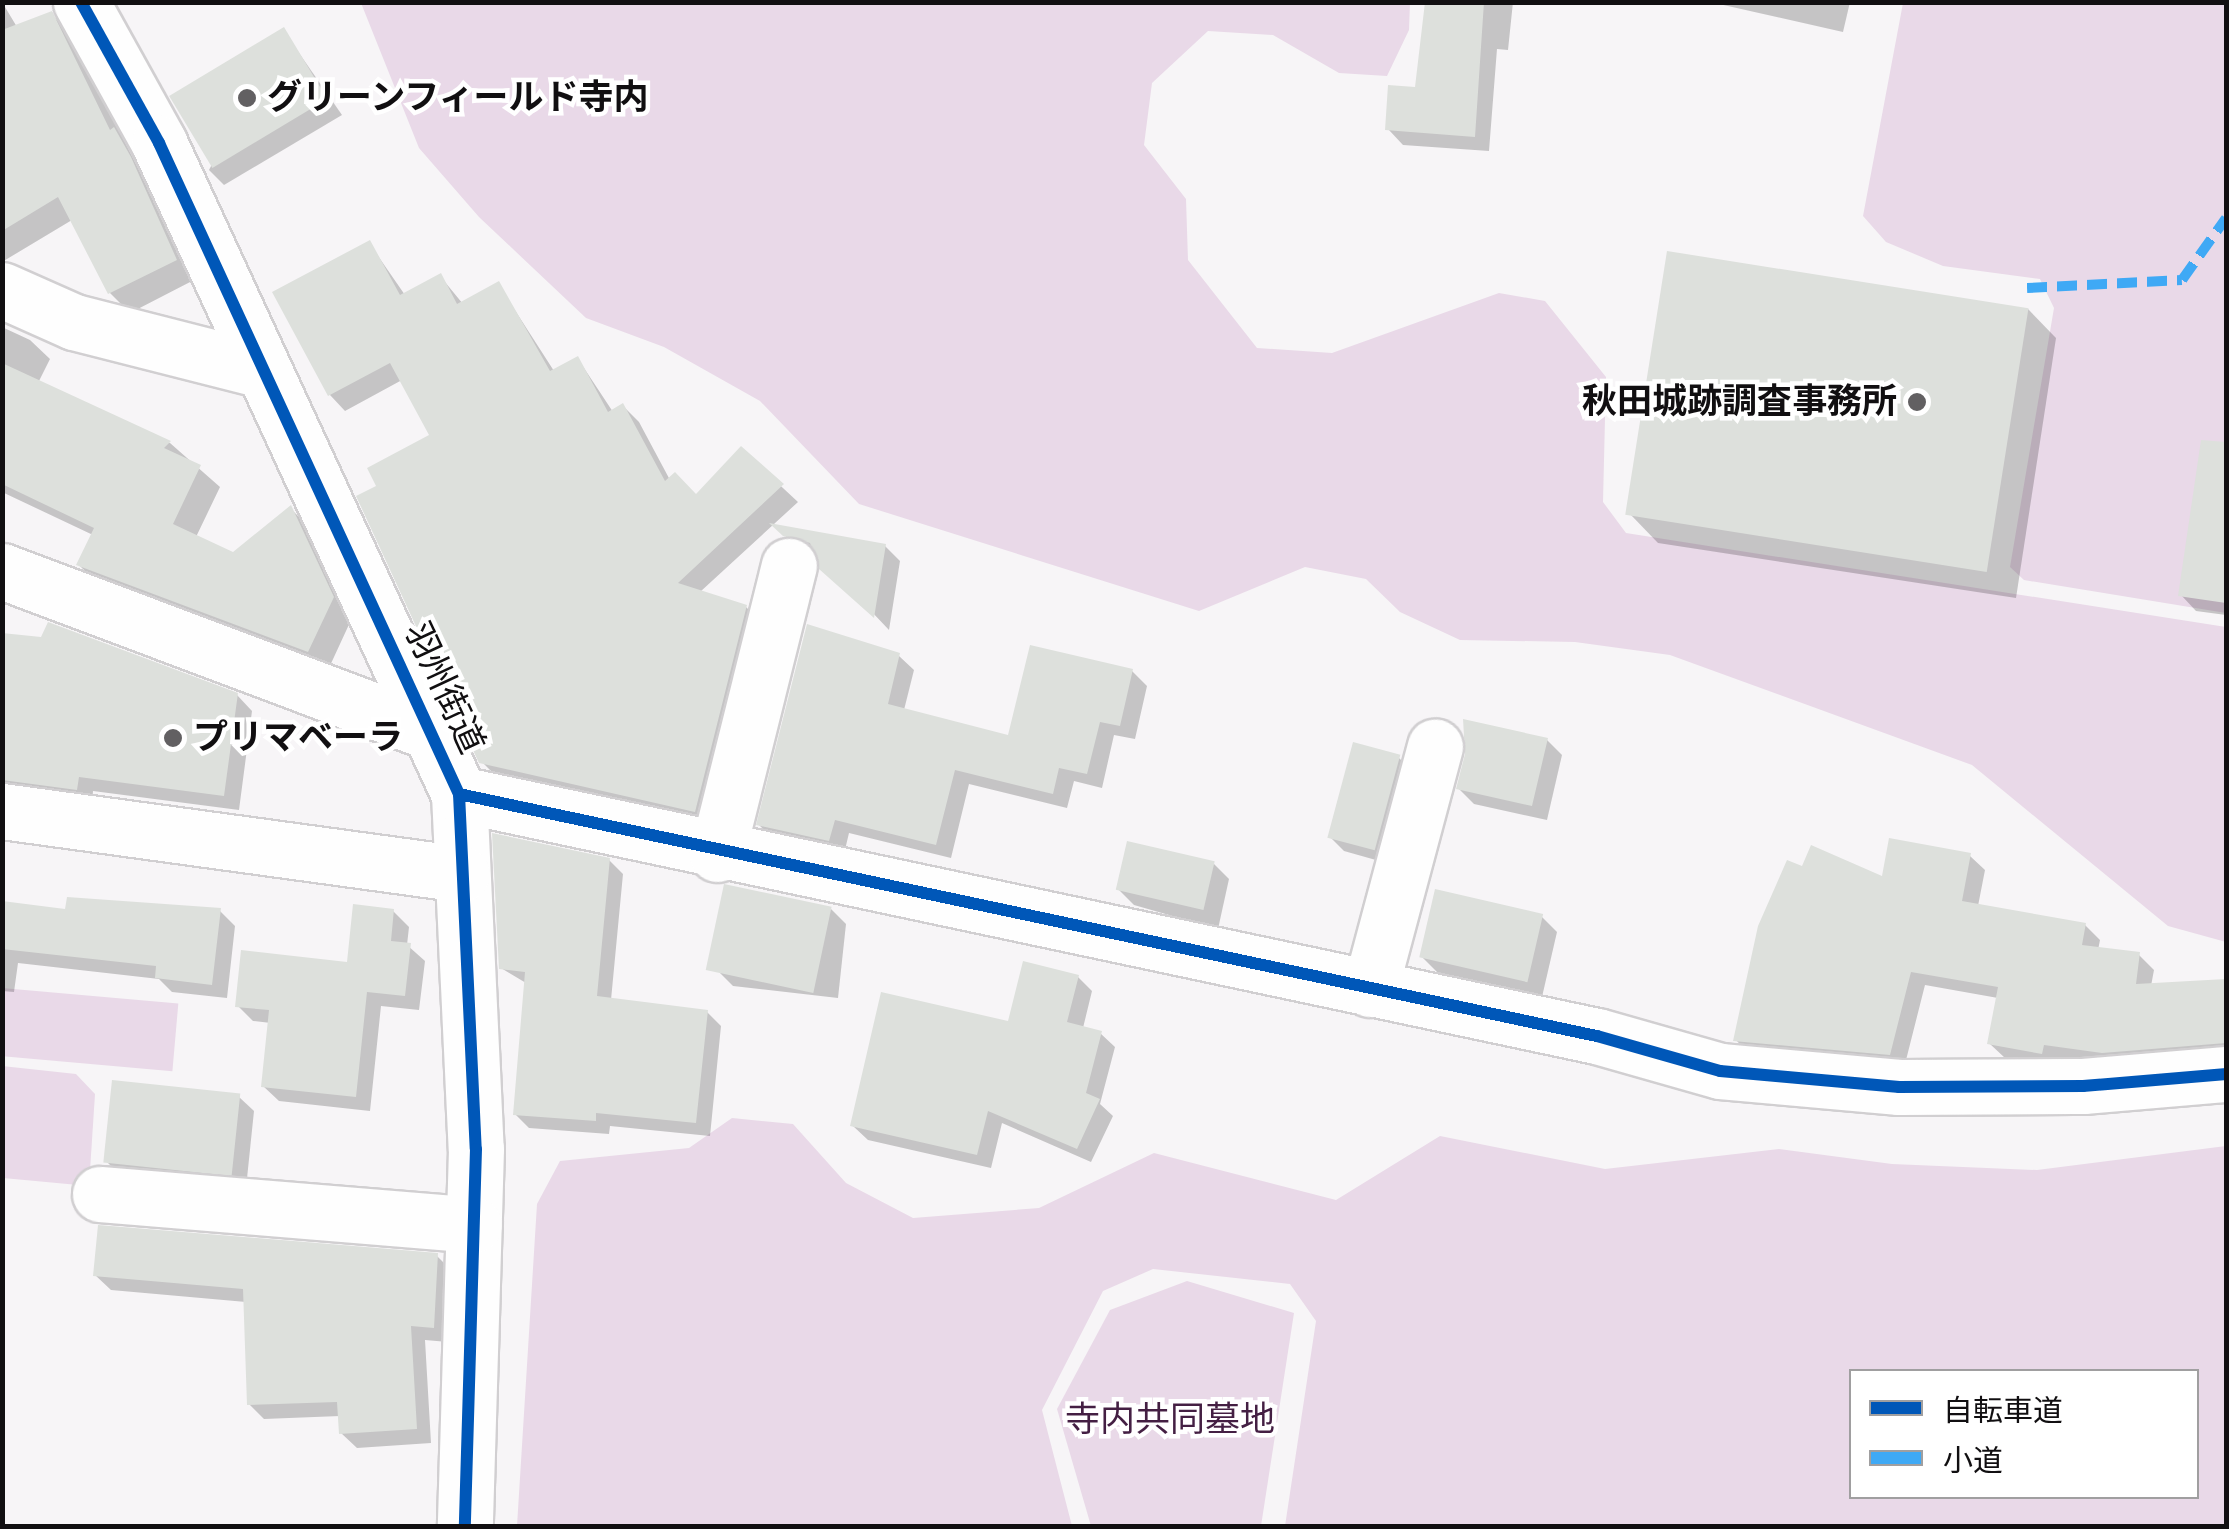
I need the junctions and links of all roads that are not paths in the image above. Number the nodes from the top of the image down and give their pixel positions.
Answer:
1 (82, 2) edge
2 (2, 290) edge
3 (262, 370) junction
4 (789, 566) dead end
5 (2, 571) edge
6 (434, 733) junction
7 (1435, 747) dead end
8 (459, 794) junction
9 (2, 811) edge
10 (717, 854) junction
11 (462, 874) junction
12 (1370, 989) junction
13 (2226, 1074) edge
14 (100, 1194) dead end
15 (474, 1225) junction
16 (465, 1526) edge

1 - 3 street, 羽州街道
2 - 3 street
3 - 6 street, 羽州街道
4 - 10 street
5 - 6 street
6 - 8 street, 羽州街道
7 - 12 street
8 - 10 street
8 - 11 street, 羽州街道
9 - 11 street
10 - 12 street
11 - 15 street, 羽州街道
12 - 13 street
14 - 15 street
15 - 16 street, 羽州街道

